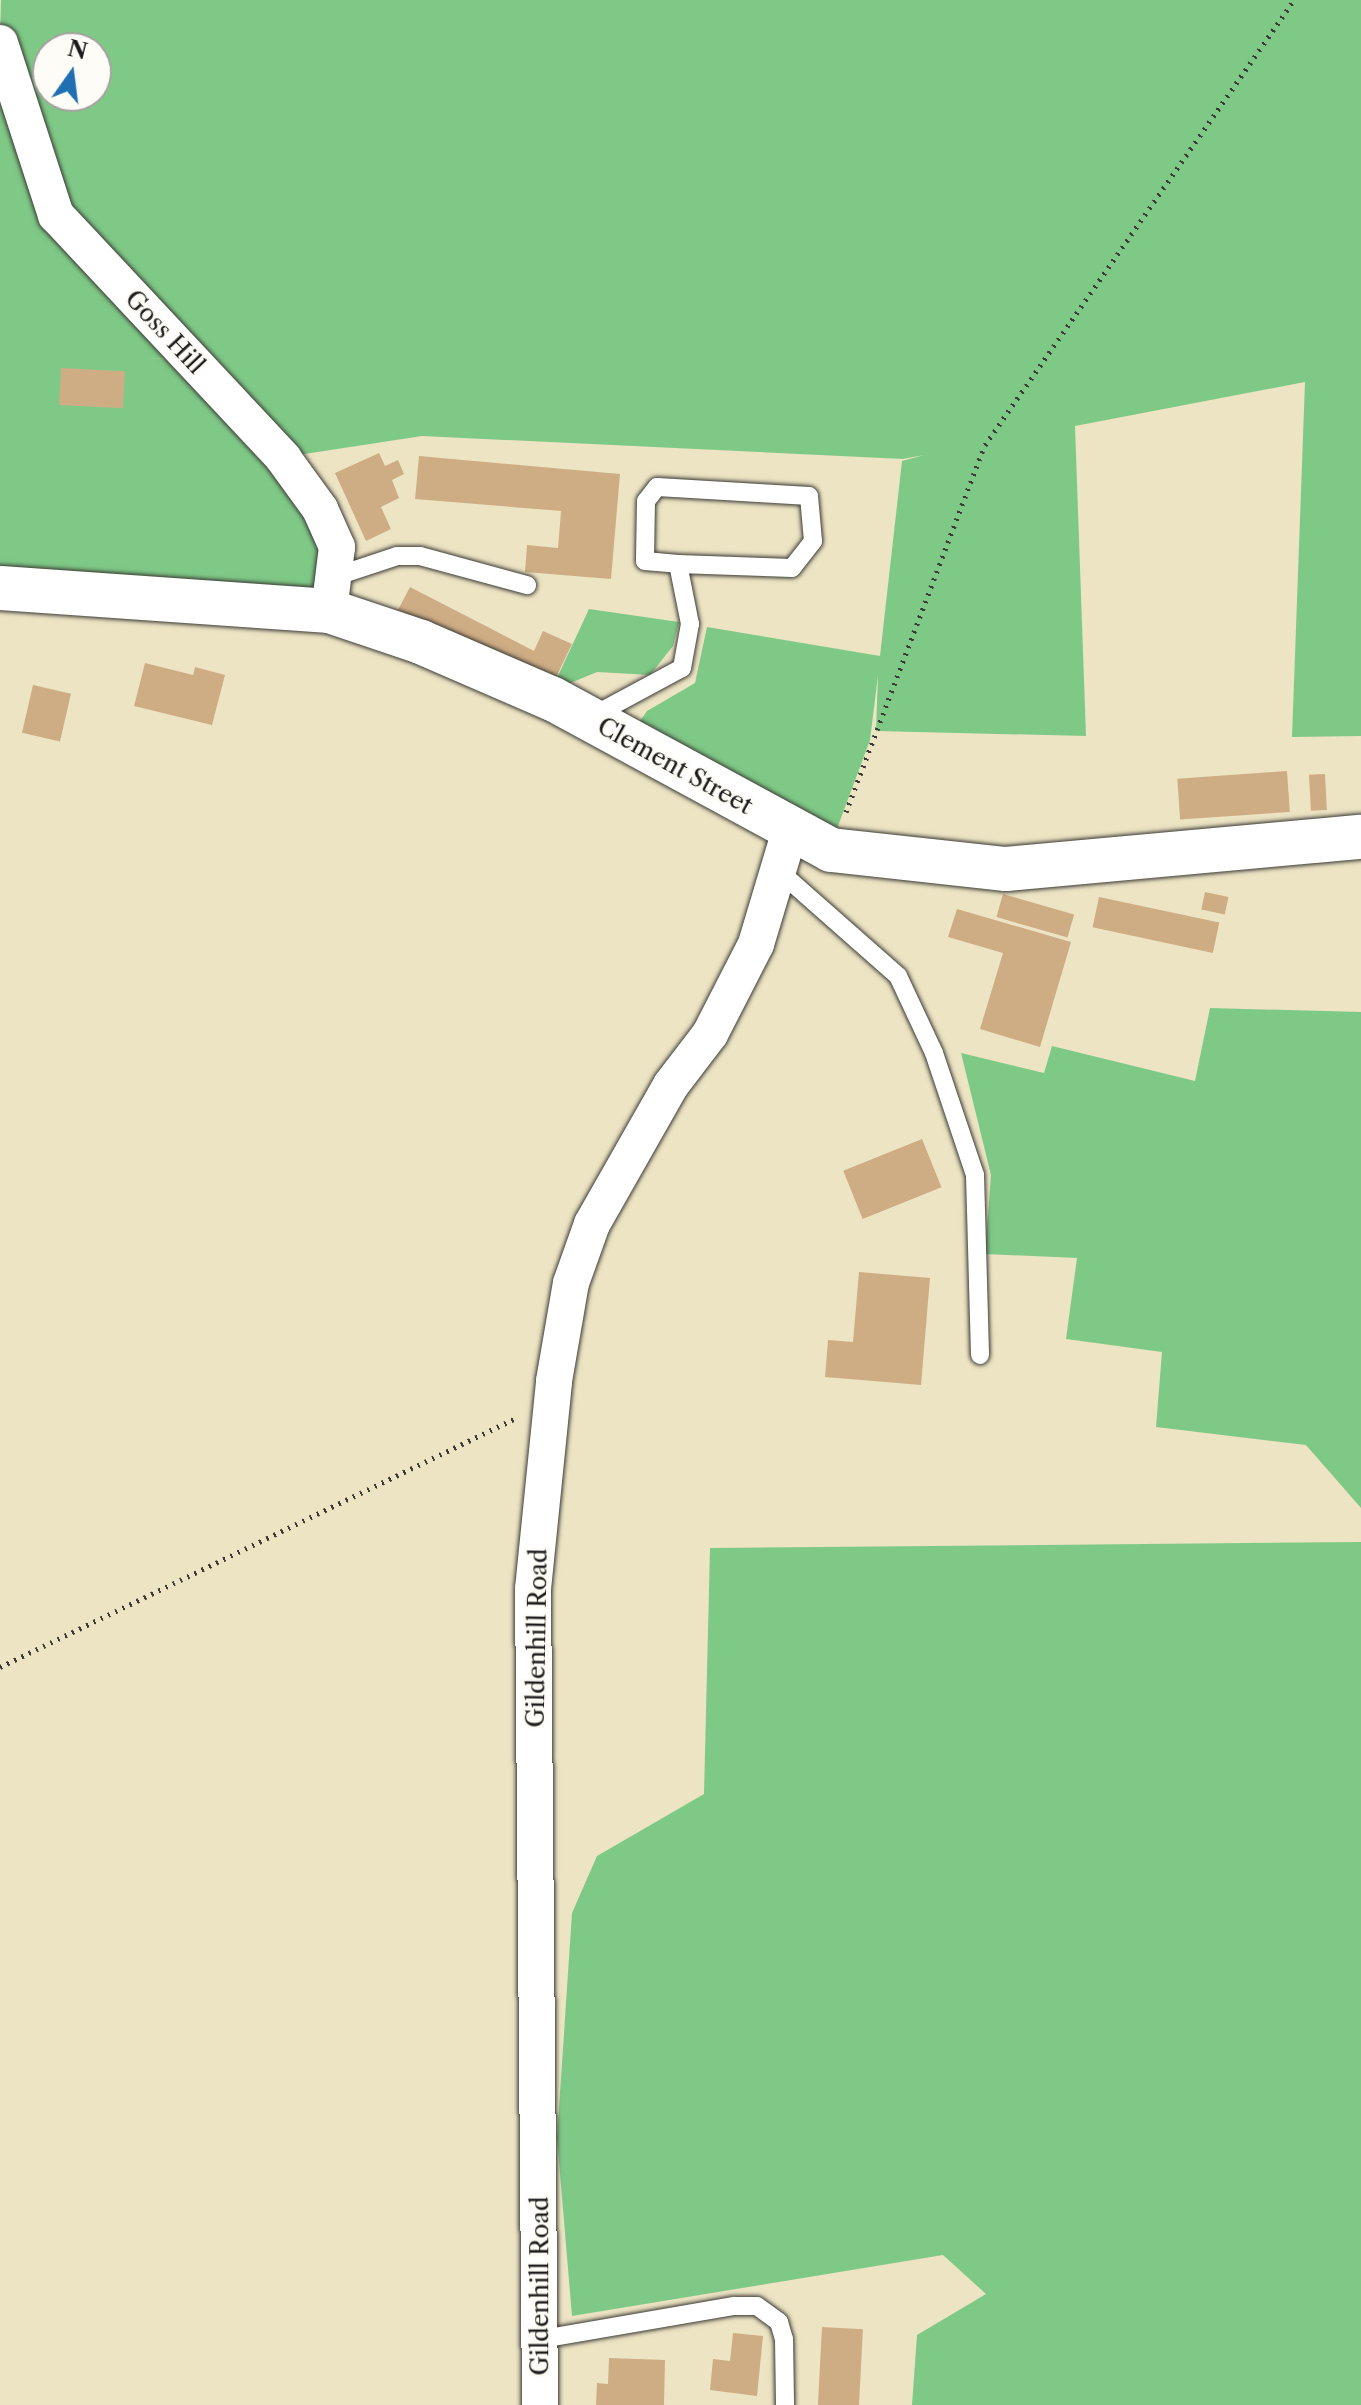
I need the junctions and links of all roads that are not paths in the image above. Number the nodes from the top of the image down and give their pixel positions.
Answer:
1 (0, 43) edge
2 (678, 564) junction
3 (527, 585) dead end
4 (0, 588) edge
5 (333, 593) junction
6 (588, 718) junction
7 (1361, 837) edge
8 (785, 852) junction
9 (980, 1355) dead end
10 (542, 2339) junction
11 (540, 2405) edge
12 (785, 2405) edge

1 - 5 street, Goss Hill
2 - 2 lane
2 - 6 lane
3 - 5 lane
4 - 5 street, Clement Street
5 - 6 street, Clement Street
6 - 8 street, Clement Street
7 - 8 street, Clement Street
8 - 9 lane
8 - 10 street, Gildenhill Road
10 - 11 street, Gildenhill Road
10 - 12 lane

